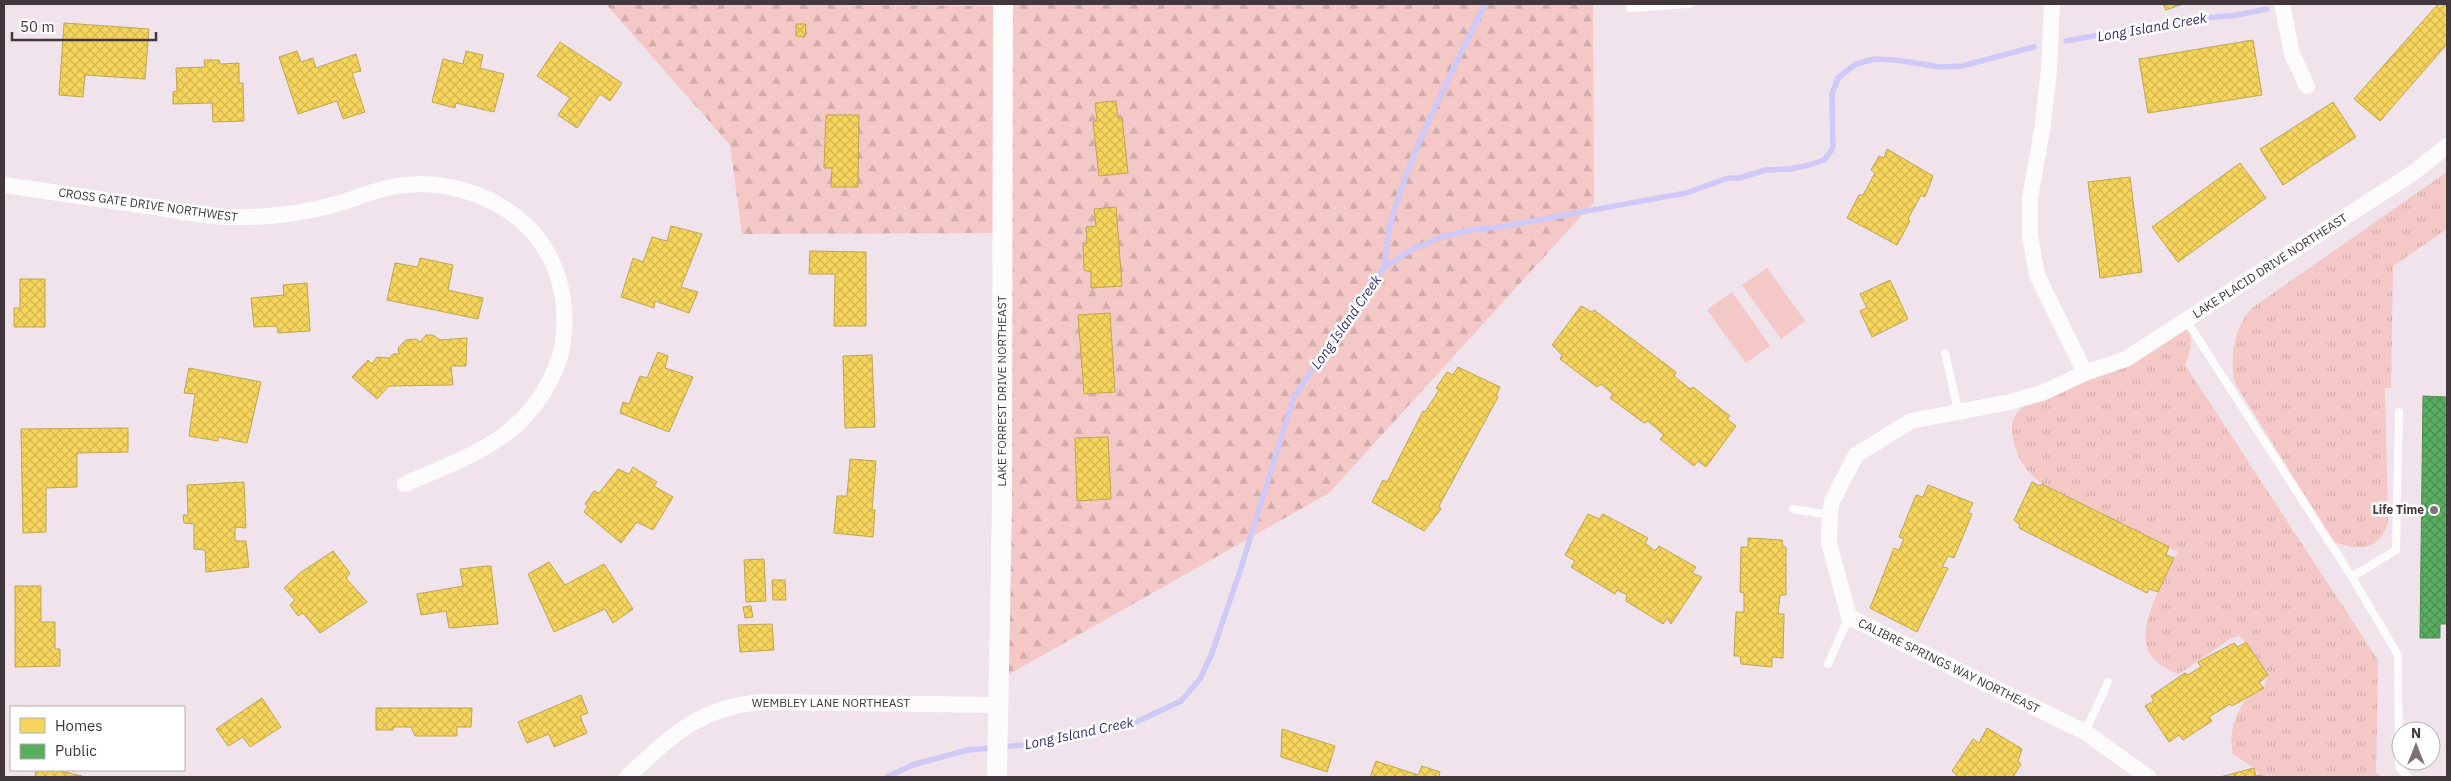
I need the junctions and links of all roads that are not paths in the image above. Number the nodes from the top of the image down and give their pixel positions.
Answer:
1 (1003, 4) edge
2 (1689, 4) edge
3 (2052, 4) edge
4 (2282, 4) edge
5 (1630, 8) dead end
6 (2307, 86) dead end
7 (2447, 146) edge
8 (4, 185) edge
9 (2186, 320) junction
10 (1944, 353) dead end
11 (2085, 373) junction
12 (1958, 410) junction
13 (2399, 412) dead end
14 (405, 484) dead end
15 (1793, 508) dead end
16 (1830, 515) junction
17 (2352, 577) junction
18 (1849, 617) junction
19 (1828, 664) dead end
20 (2108, 682) dead end
21 (998, 704) junction
22 (2085, 732) junction
23 (997, 775) edge
24 (627, 777) edge
25 (2148, 777) edge
26 (2408, 777) edge

1 - 21 street, LAKE FORREST DRIVE NORTHEAST
2 - 5 lane
3 - 11 street
4 - 6 street
7 - 9 street, LAKE PLACID DRIVE NORTHEAST
8 - 14 street, CROSS GATE DRIVE NORTHWEST
9 - 11 street, LAKE PLACID DRIVE NORTHEAST
9 - 17 lane
10 - 12 lane
11 - 12 street, CALIBRE SPRINGS WAY NORTHEAST
12 - 16 street, CALIBRE SPRINGS WAY NORTHEAST
13 - 17 lane
15 - 16 lane
16 - 18 street, CALIBRE SPRINGS WAY NORTHEAST
17 - 26 lane
18 - 19 lane
18 - 22 street, CALIBRE SPRINGS WAY NORTHEAST
20 - 22 lane
21 - 23 street, LAKE FORREST DRIVE NORTHEAST
21 - 24 street, WEMBLEY LANE NORTHEAST
22 - 25 street, CALIBRE SPRINGS WAY NORTHEAST

